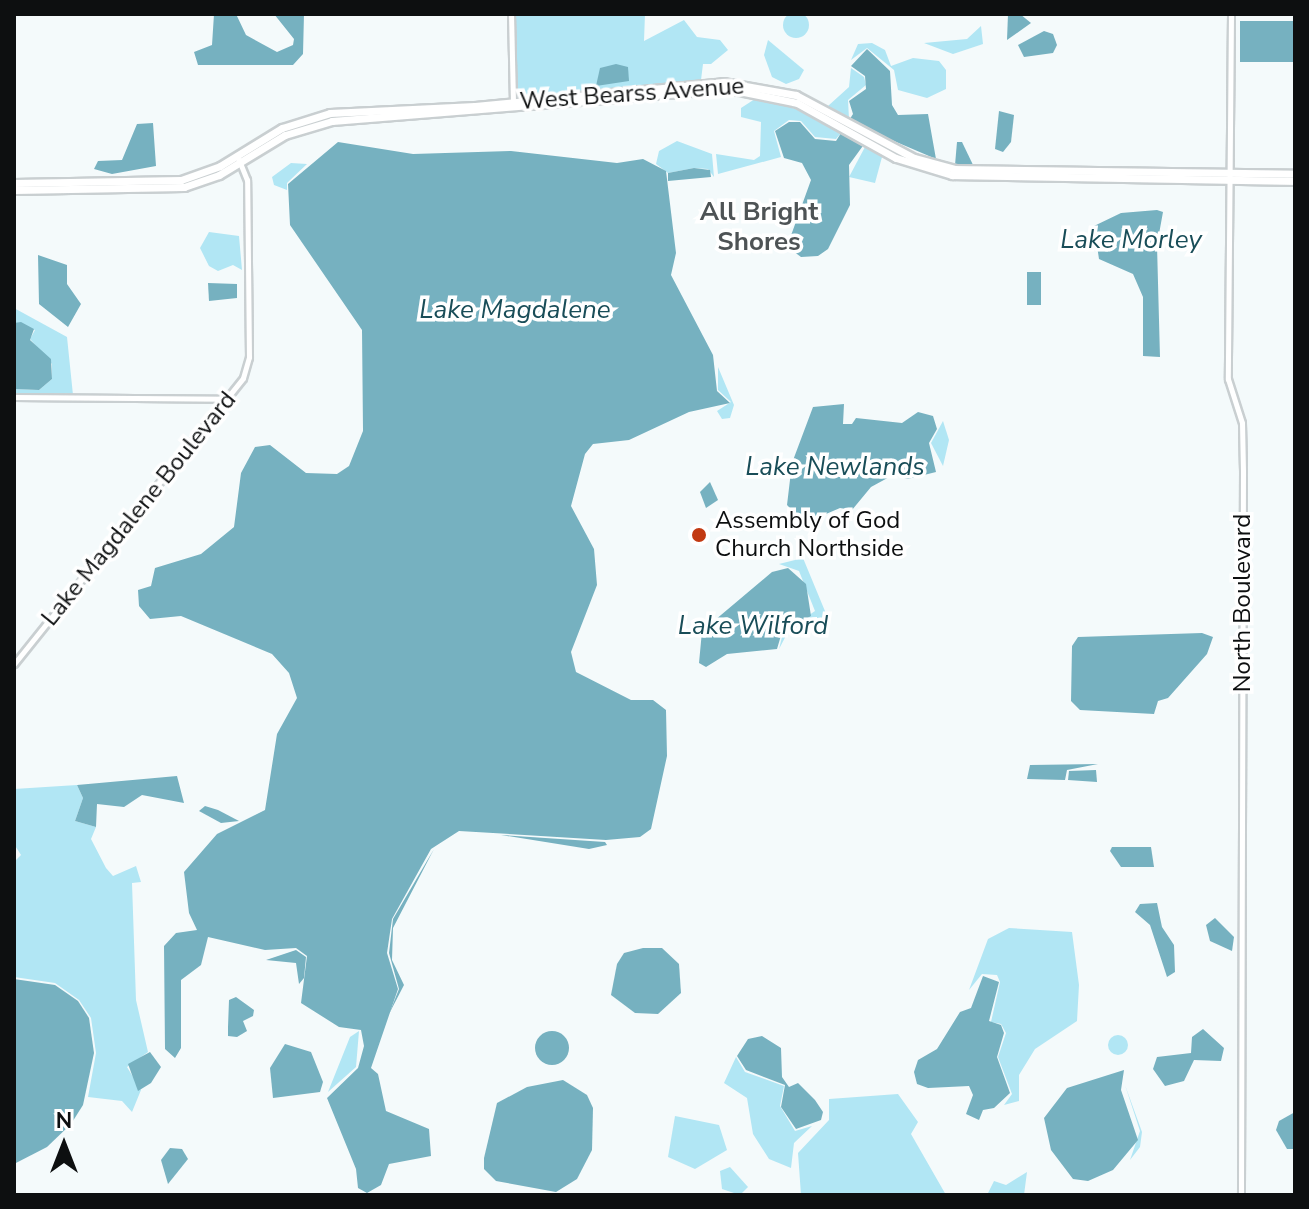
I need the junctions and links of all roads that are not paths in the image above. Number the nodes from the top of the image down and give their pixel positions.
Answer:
1 (511, 14) edge
2 (1231, 14) edge
3 (513, 106) junction
4 (238, 160) junction
5 (1295, 174) edge
6 (1230, 177) junction
7 (1295, 181) edge
8 (14, 183) edge
9 (14, 190) edge
10 (14, 397) edge
11 (226, 400) junction
12 (14, 664) edge
13 (1241, 1195) edge

1 - 3 street
2 - 6 street, North Boulevard
3 - 4 main road, West Bearss Avenue
3 - 6 main road, West Bearss Avenue
4 - 8 main road, West Bearss Avenue
4 - 9 main road, West Bearss Avenue
4 - 11 street, Lake Magdalene Boulevard
5 - 6 main road, West Bearss Avenue
6 - 7 main road, West Bearss Avenue
6 - 13 street, North Boulevard
10 - 11 street
11 - 12 street, Lake Magdalene Boulevard

